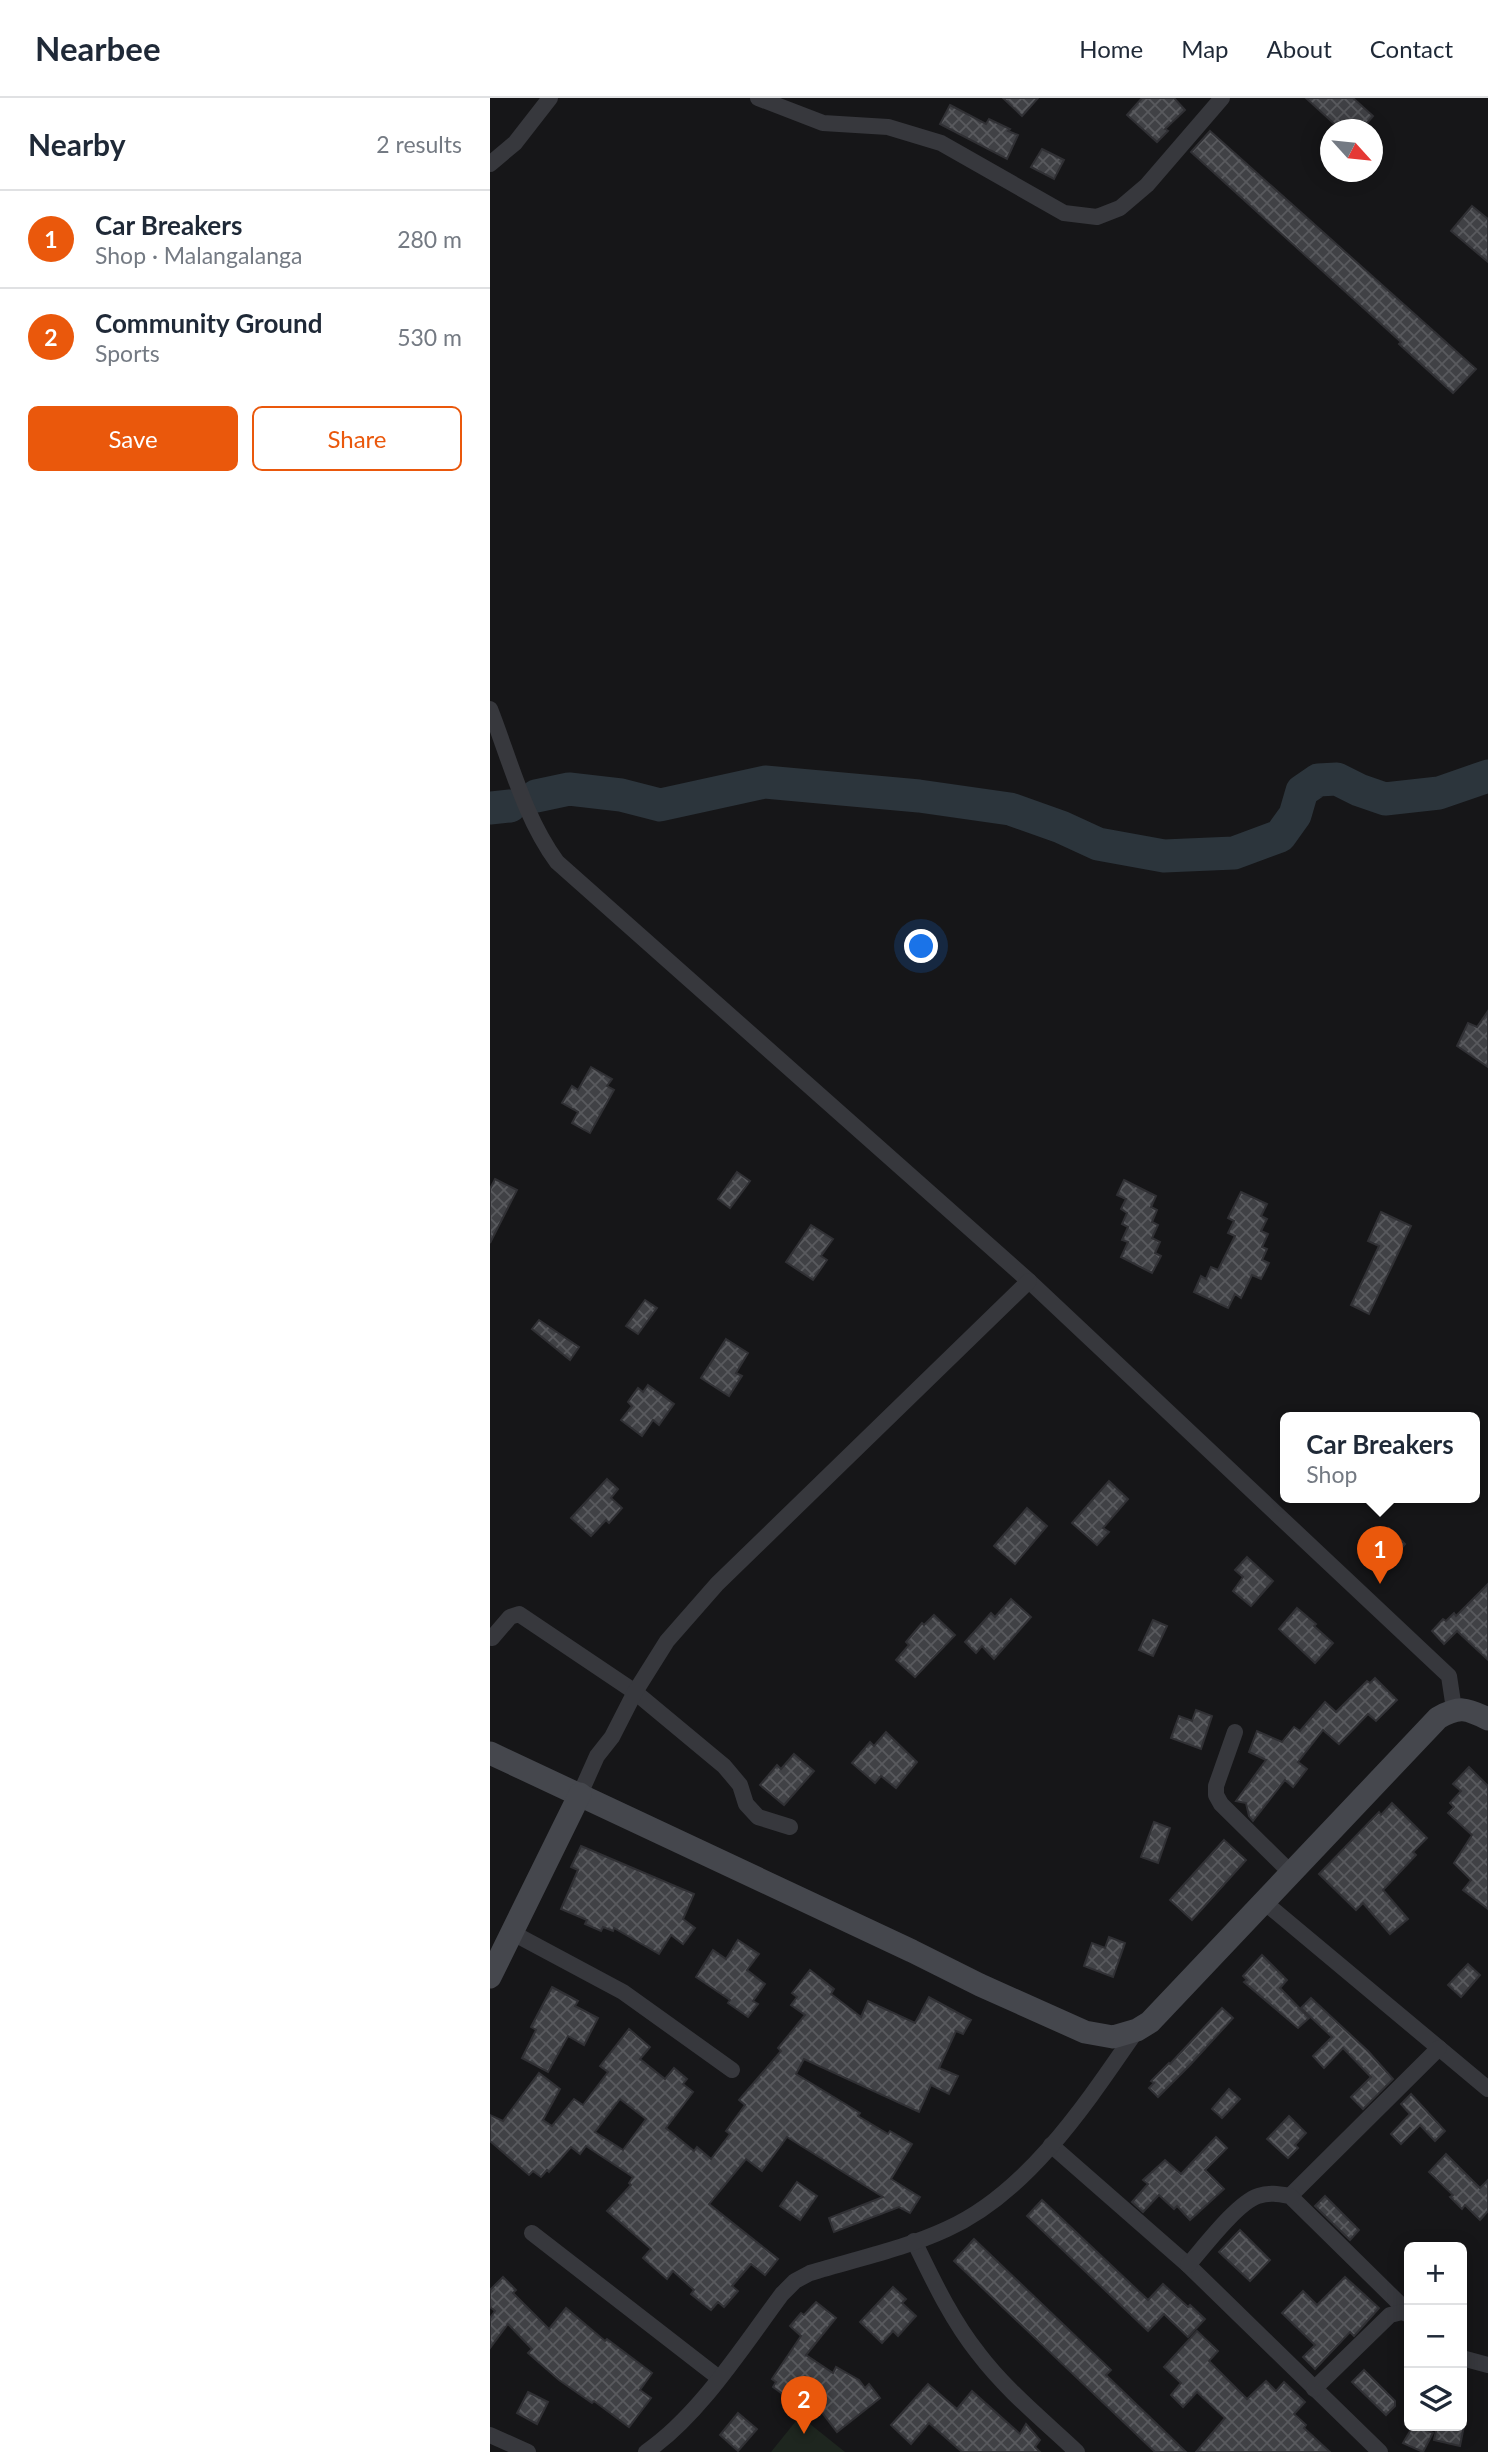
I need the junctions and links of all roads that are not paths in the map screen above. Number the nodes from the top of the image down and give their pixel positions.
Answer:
1 (550, 98) edge
2 (758, 98) edge
3 (1222, 98) edge
4 (490, 164) edge
5 (490, 709) edge
6 (1029, 1282) junction
7 (492, 1638) dead end
8 (635, 1692) junction
9 (1454, 1709) junction
10 (1488, 1719) edge
11 (1235, 1732) dead end
12 (490, 1753) edge
13 (580, 1794) junction
14 (790, 1826) dead end
15 (1290, 1872) junction
16 (1263, 1901) junction
17 (511, 1932) junction
18 (490, 1977) edge
19 (1137, 2030) junction
20 (1439, 2048) junction
21 (732, 2070) dead end
22 (1488, 2089) edge
23 (1051, 2145) junction
24 (1290, 2196) junction
25 (532, 2233) dead end
26 (914, 2241) junction
27 (1188, 2265) junction
28 (1404, 2309) edge
29 (1404, 2313) edge
30 (1467, 2359) edge
31 (1488, 2365) edge
32 (719, 2378) junction
33 (1314, 2389) junction
34 (490, 2435) edge
35 (528, 2452) edge
36 (646, 2452) edge
37 (1077, 2452) edge
38 (1380, 2452) edge

1 - 4 street
2 - 3 street
5 - 6 street
6 - 8 street
6 - 9 street
7 - 8 street
8 - 13 street
8 - 14 street
9 - 10 street
9 - 15 street
11 - 15 street
12 - 13 street
13 - 17 street
13 - 19 street
15 - 16 street
16 - 19 street
16 - 20 street
17 - 18 street
17 - 21 street
19 - 23 street
20 - 22 street
20 - 24 street
23 - 26 street
23 - 27 street
24 - 27 street
24 - 28 street
25 - 32 street
26 - 32 street
26 - 37 street
27 - 33 street
29 - 33 street
30 - 31 street
32 - 36 street
33 - 38 street
34 - 35 street

